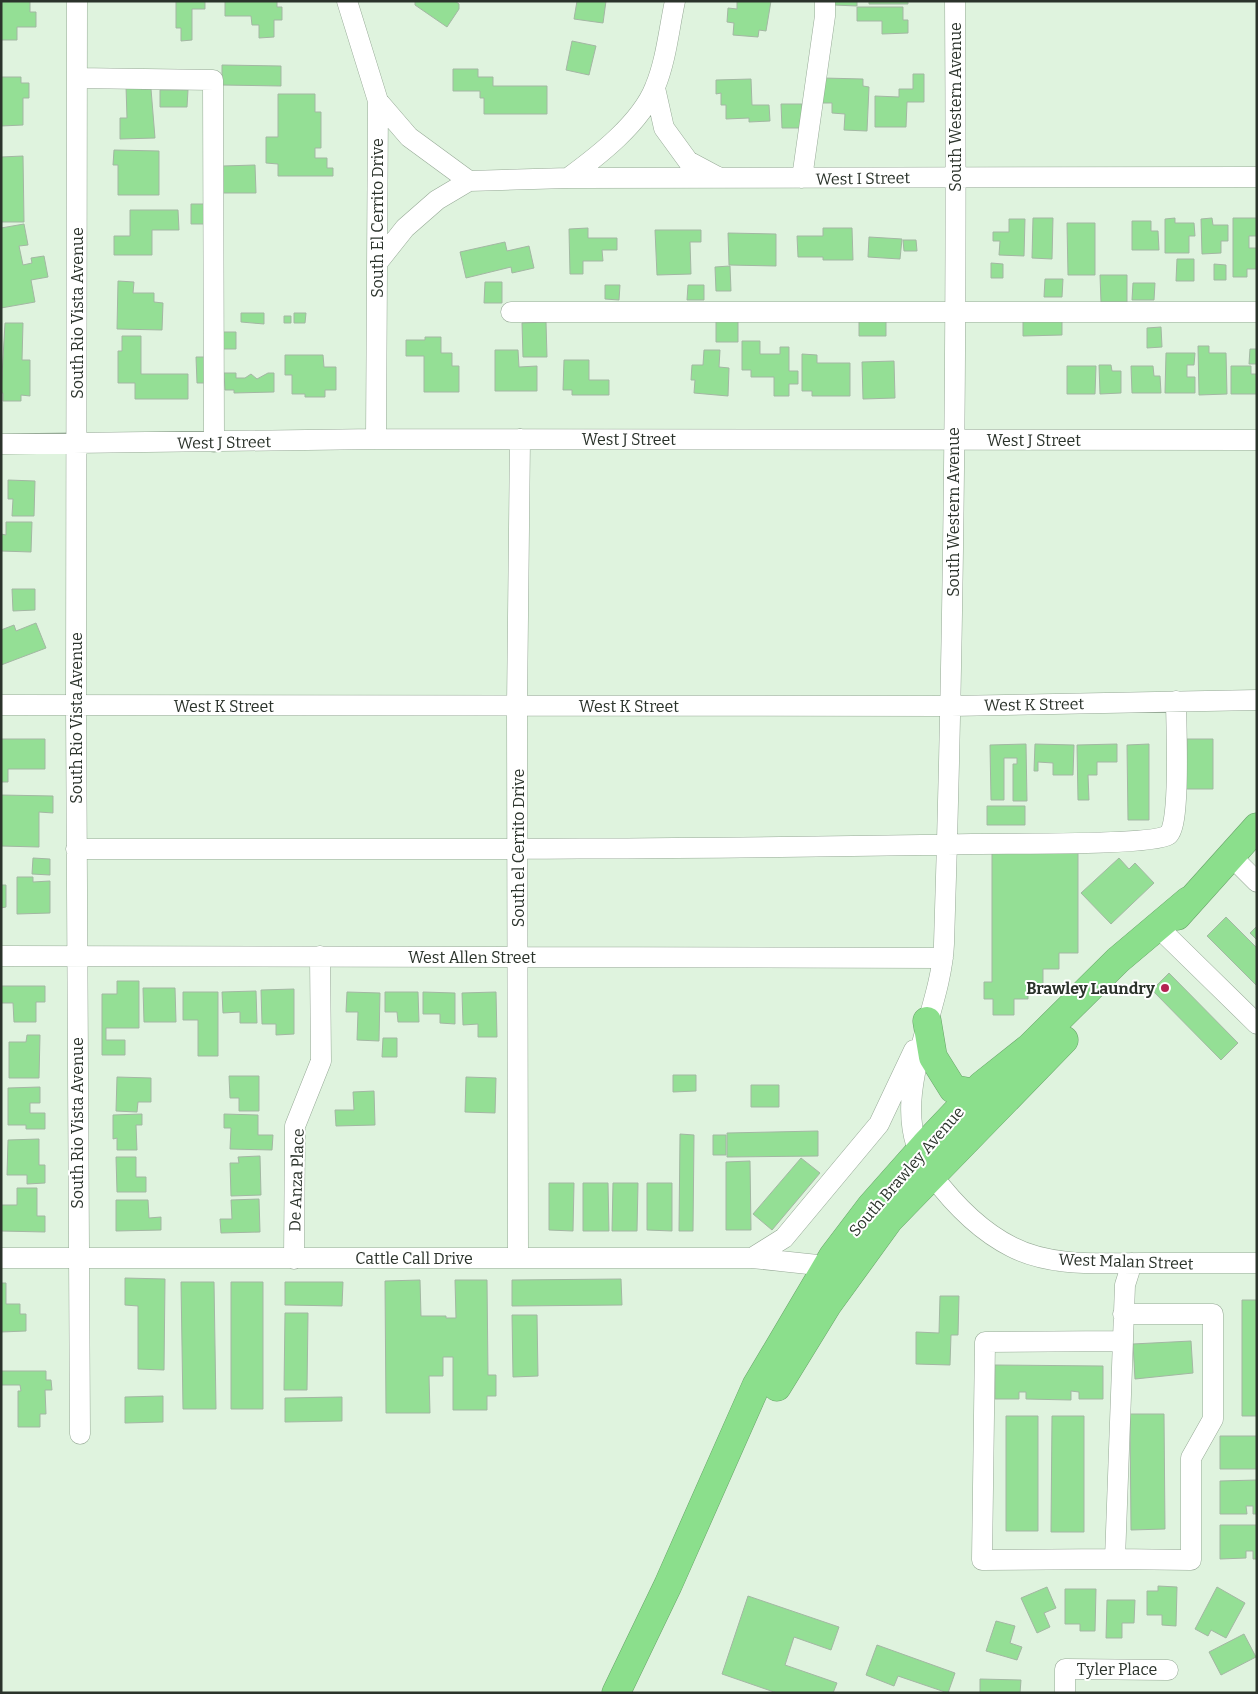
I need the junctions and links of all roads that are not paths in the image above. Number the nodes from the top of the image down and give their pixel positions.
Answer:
1 (77, 1) edge
2 (347, 1) edge
3 (675, 1) edge
4 (825, 1) edge
5 (955, 1) edge
6 (77, 78) junction
7 (655, 88) junction
8 (378, 101) junction
9 (956, 177) junction
10 (1257, 177) edge
11 (568, 178) junction
12 (721, 178) junction
13 (802, 178) junction
14 (470, 180) junction
15 (378, 262) junction
16 (954, 310) junction
17 (511, 312) dead end
18 (1257, 312) edge
19 (376, 439) junction
20 (520, 439) junction
21 (954, 440) junction
22 (1257, 440) edge
23 (214, 442) junction
24 (1, 444) edge
25 (77, 444) junction
26 (1257, 700) edge
27 (1176, 701) junction
28 (1, 705) edge
29 (76, 705) junction
30 (517, 706) junction
31 (951, 706) junction
32 (1257, 827) edge
33 (947, 844) junction
34 (76, 849) junction
35 (518, 849) junction
36 (1230, 855) junction
37 (1257, 882) edge
38 (1188, 902) junction
39 (1164, 933) junction
40 (1, 956) edge
41 (77, 956) junction
42 (320, 956) junction
43 (518, 957) junction
44 (943, 958) junction
45 (927, 1021) junction
46 (1257, 1024) edge
47 (975, 1093) junction
48 (925, 1163) junction
49 (518, 1257) junction
50 (1, 1258) edge
51 (752, 1258) junction
52 (294, 1259) junction
53 (77, 1260) junction
54 (1132, 1263) junction
55 (1257, 1263) edge
56 (826, 1266) junction
57 (1123, 1314) junction
58 (1121, 1341) junction
59 (80, 1434) dead end
60 (1115, 1559) junction
61 (668, 1585) junction
62 (1168, 1670) dead end
63 (616, 1693) edge
64 (1065, 1693) edge

1 - 6 street, South Rio Vista Avenue
2 - 8 street, South El Cerrito Drive
3 - 7 street
4 - 13 street
5 - 9 street, South Western Avenue
6 - 23 street
6 - 25 street, South Rio Vista Avenue
7 - 11 street
7 - 12 street
8 - 14 street
8 - 15 street, South El Cerrito Drive
9 - 10 street, West I Street
9 - 13 street, West I Street
9 - 16 street, South Western Avenue
11 - 12 street, West I Street
11 - 14 street, West I Street
12 - 13 street, West I Street
14 - 15 street
15 - 19 street, South El Cerrito Drive
16 - 17 street
16 - 18 street
16 - 21 street, South Western Avenue
19 - 20 street, West J Street
19 - 23 street, West J Street
20 - 21 street, West J Street
20 - 30 street, South el Cerrito Drive
21 - 22 street, West J Street
21 - 31 street, South Western Avenue
23 - 25 street, West J Street
24 - 25 street, West J Street
25 - 29 street, South Rio Vista Avenue
26 - 27 street, West K Street
27 - 31 street, West K Street
27 - 33 street
28 - 29 street, West K Street
29 - 30 street, West K Street
29 - 34 street, South Rio Vista Avenue
30 - 31 street, West K Street
30 - 35 street, South el Cerrito Drive
31 - 33 street, South Western Avenue
32 - 36 highway, South Brawley Avenue
33 - 35 street
33 - 44 street, South Western Avenue
34 - 35 street
34 - 41 street, South Rio Vista Avenue
35 - 43 street, South el Cerrito Drive
36 - 37 street
36 - 38 highway, South Brawley Avenue
38 - 39 highway, South Brawley Avenue
38 - 47 highway, South Brawley Avenue
39 - 46 street
39 - 48 highway, South Brawley Avenue
40 - 41 street, West Allen Street
41 - 42 street, West Allen Street
41 - 53 street, South Rio Vista Avenue
42 - 43 street, West Allen Street
42 - 52 street, De Anza Place
43 - 44 street, West Allen Street
43 - 49 street, South el Cerrito Drive
44 - 45 street, South Western Avenue
45 - 47 highway
45 - 48 street, South Western Avenue
45 - 51 street, South Western Avenue
47 - 48 highway, South Brawley Avenue
48 - 54 street, West Malan Street
48 - 56 highway, South Brawley Avenue
48 - 61 highway, South Brawley Avenue
49 - 51 street, Cattle Call Drive
49 - 52 street, Cattle Call Drive
50 - 53 street, Cattle Call Drive
51 - 56 street, Cattle Call Drive
52 - 53 street, Cattle Call Drive
53 - 59 street, South Rio Vista Avenue
54 - 55 street, West Malan Street
54 - 57 street
56 - 61 highway, South Brawley Avenue
57 - 58 street
57 - 60 street
58 - 60 street
58 - 60 street
61 - 63 highway, South Brawley Avenue
62 - 64 street, Tyler Place

